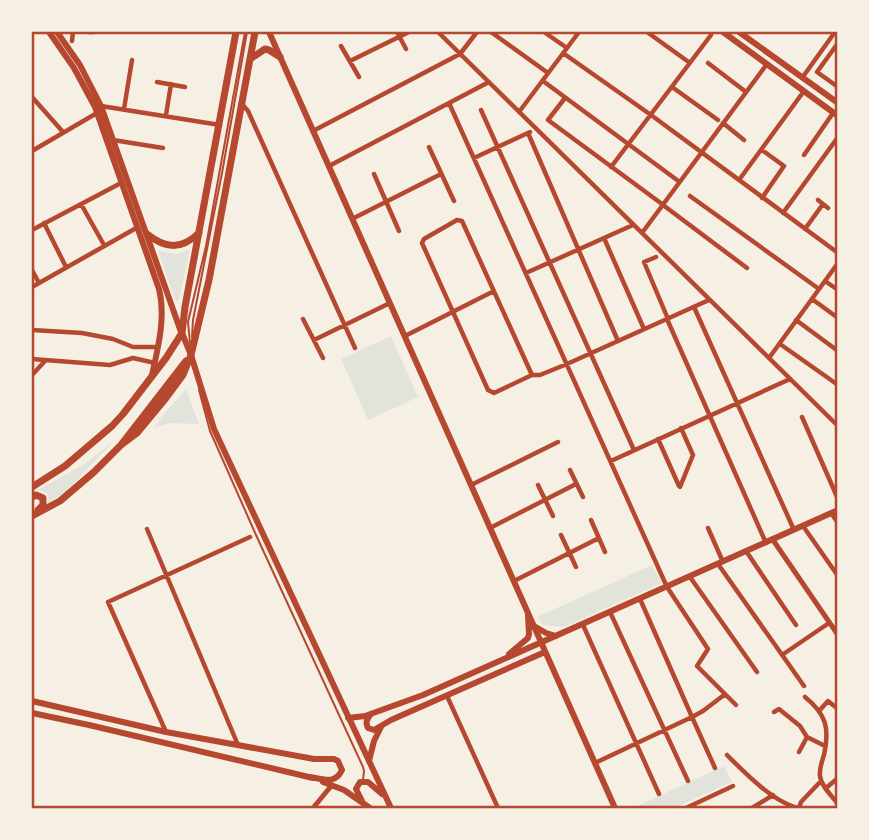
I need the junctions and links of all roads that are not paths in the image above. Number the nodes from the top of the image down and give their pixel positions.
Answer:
1 (49, 32) edge
2 (57, 32) edge
3 (73, 32) edge
4 (88, 32) edge
5 (93, 32) edge
6 (236, 32) edge
7 (246, 32) edge
8 (255, 32) edge
9 (269, 32) edge
10 (409, 32) edge
11 (438, 32) edge
12 (477, 32) edge
13 (491, 32) edge
14 (544, 32) edge
15 (579, 32) edge
16 (647, 32) edge
17 (723, 32) edge
18 (739, 32) edge
19 (835, 32) edge
20 (398, 34) edge
21 (712, 34) dead end
22 (72, 41) dead end
23 (838, 43) edge
24 (341, 46) dead end
25 (824, 47) junction
26 (406, 49) dead end
27 (565, 51) junction
28 (831, 52) junction
29 (460, 54) junction
30 (280, 57) junction
31 (838, 57) edge
32 (250, 59) junction
33 (132, 60) dead end
34 (350, 61) junction
35 (690, 63) junction
36 (708, 63) dead end
37 (767, 64) junction
38 (548, 74) junction
39 (359, 77) dead end
40 (802, 78) junction
41 (543, 81) junction
42 (156, 82) dead end
43 (489, 82) junction
44 (171, 84) junction
45 (837, 86) edge
46 (185, 87) dead end
47 (672, 87) junction
48 (804, 91) junction
49 (747, 92) junction
50 (32, 97) edge
51 (565, 97) junction
52 (242, 103) junction
53 (449, 103) junction
54 (838, 103) edge
55 (99, 109) junction
56 (124, 109) junction
57 (481, 110) dead end
58 (519, 113) junction
59 (836, 114) edge
60 (166, 115) junction
61 (651, 115) junction
62 (721, 121) junction
63 (220, 125) junction
64 (536, 129) junction
65 (313, 131) junction
66 (63, 132) junction
67 (528, 133) junction
68 (838, 137) edge
69 (744, 139) dead end
70 (111, 140) junction
71 (628, 144) junction
72 (429, 147) dead end
73 (498, 147) junction
74 (163, 148) dead end
75 (32, 149) edge
76 (762, 150) junction
77 (702, 153) junction
78 (804, 155) dead end
79 (474, 158) junction
80 (329, 166) junction
81 (611, 167) junction
82 (374, 174) dead end
83 (442, 174) junction
84 (677, 180) dead end
85 (739, 180) junction
86 (124, 181) junction
87 (690, 195) dead end
88 (762, 198) junction
89 (454, 201) dead end
90 (386, 202) junction
91 (81, 204) junction
92 (662, 204) junction
93 (823, 204) dead end
94 (783, 213) junction
95 (352, 219) junction
96 (44, 223) junction
97 (633, 225) junction
98 (138, 227) junction
99 (805, 229) junction
100 (32, 230) edge
101 (399, 231) dead end
102 (199, 232) junction
103 (642, 233) junction
104 (147, 234) junction
105 (604, 238) junction
106 (104, 245) junction
107 (578, 250) junction
108 (838, 253) edge
109 (656, 257) dead end
110 (549, 262) junction
111 (838, 263) edge
112 (66, 267) junction
113 (747, 268) dead end
114 (32, 270) edge
115 (526, 273) junction
116 (825, 281) junction
117 (38, 283) junction
118 (32, 287) edge
119 (819, 289) junction
120 (838, 290) edge
121 (494, 291) junction
122 (812, 299) junction
123 (709, 300) junction
124 (390, 303) junction
125 (694, 307) junction
126 (453, 312) junction
127 (303, 318) dead end
128 (838, 318) edge
129 (667, 319) junction
130 (796, 320) junction
131 (188, 322) junction
132 (345, 325) junction
133 (644, 329) junction
134 (32, 330) edge
135 (182, 333) junction
136 (405, 336) junction
137 (314, 340) junction
138 (618, 341) junction
139 (780, 344) junction
140 (157, 347) junction
141 (355, 348) dead end
142 (838, 351) edge
143 (590, 354) junction
144 (191, 355) junction
145 (323, 358) dead end
146 (769, 358) junction
147 (32, 359) edge
148 (45, 360) junction
149 (155, 363) junction
150 (567, 364) junction
151 (32, 375) edge
152 (532, 375) junction
153 (151, 378) junction
154 (790, 379) junction
155 (838, 385) edge
156 (737, 403) junction
157 (709, 415) junction
158 (802, 417) dead end
159 (837, 425) edge
160 (681, 429) junction
161 (658, 439) junction
162 (558, 442) dead end
163 (634, 450) junction
164 (611, 461) junction
165 (570, 470) dead end
166 (576, 484) junction
167 (471, 485) junction
168 (538, 485) dead end
169 (32, 487) edge
170 (32, 497) edge
171 (583, 497) dead end
172 (838, 499) edge
173 (545, 500) junction
174 (834, 512) edge
175 (32, 516) edge
176 (553, 516) dead end
177 (592, 520) dead end
178 (838, 523) edge
179 (803, 526) junction
180 (490, 528) junction
181 (708, 528) dead end
182 (147, 529) dead end
183 (794, 530) junction
184 (561, 535) dead end
185 (250, 537) dead end
186 (599, 538) junction
187 (769, 541) junction
188 (746, 551) junction
189 (605, 552) dead end
190 (569, 553) junction
191 (721, 563) junction
192 (576, 567) dead end
193 (167, 576) junction
194 (838, 576) edge
195 (690, 577) junction
196 (514, 582) junction
197 (667, 587) junction
198 (640, 599) junction
199 (610, 612) junction
200 (528, 613) junction
201 (829, 623) junction
202 (533, 624) junction
203 (583, 625) junction
204 (796, 625) dead end
205 (838, 635) edge
206 (558, 636) junction
207 (541, 643) junction
208 (545, 652) junction
209 (782, 655) junction
210 (499, 662) junction
211 (757, 672) dead end
212 (804, 686) dead end
213 (724, 695) junction
214 (447, 696) junction
215 (805, 697) dead end
216 (32, 701) edge
217 (736, 705) dead end
218 (838, 709) edge
219 (819, 711) junction
220 (774, 712) dead end
221 (32, 713) edge
222 (371, 714) junction
223 (692, 717) junction
224 (348, 718) junction
225 (383, 725) junction
226 (664, 730) junction
227 (166, 732) junction
228 (807, 737) junction
229 (834, 743) dead end
230 (636, 744) junction
231 (826, 744) junction
232 (239, 745) junction
233 (799, 752) dead end
234 (727, 755) dead end
235 (369, 761) junction
236 (595, 763) junction
237 (715, 768) dead end
238 (310, 777) junction
239 (838, 778) edge
240 (363, 781) junction
241 (688, 781) dead end
242 (821, 781) junction
243 (332, 785) junction
244 (733, 786) dead end
245 (826, 788) junction
246 (659, 794) dead end
247 (773, 795) junction
248 (363, 803) junction
249 (838, 804) edge
250 (390, 806) edge
251 (313, 808) edge
252 (370, 808) edge
253 (498, 808) edge
254 (615, 808) edge
255 (686, 808) edge
256 (752, 808) edge
257 (791, 808) edge
258 (799, 808) edge

1 - 55 main road
2 - 55 main road
3 - 22 street
4 - 5 street
6 - 63 highway
7 - 131 lane
7 - 144 lane
8 - 32 highway
9 - 30 main road
10 - 20 street
11 - 29 street
12 - 29 street
13 - 38 street
14 - 27 street
15 - 27 street
16 - 35 street
17 - 37 main road
18 - 40 main road
19 - 25 street
20 - 26 street
20 - 34 street
21 - 35 street
23 - 28 street
24 - 34 street
25 - 28 street
25 - 40 street
27 - 38 street
27 - 61 street
28 - 31 street
28 - 45 street
29 - 43 street
29 - 65 street
30 - 32 highway
30 - 65 main road
32 - 52 highway
33 - 56 street
34 - 39 street
35 - 47 street
36 - 49 street
37 - 48 main road
37 - 49 street
38 - 41 street
40 - 54 main road
41 - 51 street
41 - 58 street
42 - 44 street
43 - 53 street
43 - 58 street
44 - 46 street
44 - 60 street
47 - 61 street
47 - 62 street
48 - 59 main road
48 - 76 street
49 - 62 street
50 - 66 street
51 - 71 street
51 - 81 street
52 - 132 street
52 - 144 highway
53 - 79 street
53 - 80 street
55 - 56 street
55 - 66 street
55 - 70 main road
56 - 60 street
57 - 73 street
58 - 64 street
59 - 78 street
60 - 63 street
61 - 71 street
61 - 77 street
62 - 69 street
62 - 77 street
63 - 102 highway
64 - 67 street
64 - 97 street
65 - 80 main road
66 - 75 street
67 - 73 street
67 - 107 street
68 - 94 street
70 - 74 street
70 - 86 main road
71 - 81 street
71 - 84 street
72 - 83 street
73 - 79 street
73 - 110 street
76 - 85 street
76 - 88 street
77 - 85 street
77 - 92 street
79 - 115 street
80 - 95 main road
81 - 92 street
82 - 90 street
83 - 89 street
83 - 90 street
85 - 88 street
86 - 91 street
86 - 98 main road
86 - 104 main road
87 - 119 street
88 - 94 street
90 - 95 street
90 - 101 street
91 - 96 street
91 - 106 street
92 - 103 street
92 - 113 street
93 - 99 street
94 - 99 street
95 - 124 main road
96 - 100 street
96 - 112 street
97 - 103 street
97 - 105 street
98 - 106 street
98 - 140 main road
99 - 108 street
102 - 104 highway
102 - 135 highway
103 - 123 street
104 - 135 main road
105 - 107 street
105 - 133 street
106 - 112 street
107 - 110 street
107 - 138 street
109 - 129 street
110 - 115 street
110 - 143 street
111 - 116 street
112 - 117 street
114 - 117 street
115 - 150 street
116 - 119 street
116 - 120 street
117 - 118 street
119 - 122 street
121 - 126 street
121 - 126 street
121 - 152 street
122 - 128 street
122 - 130 street
123 - 125 street
123 - 146 street
124 - 132 street
124 - 136 main road
125 - 129 street
125 - 156 street
126 - 136 street
126 - 152 street
127 - 137 street
129 - 133 street
129 - 157 street
130 - 139 street
130 - 142 street
131 - 135 lane
131 - 144 lane
132 - 137 street
132 - 141 street
133 - 138 street
134 - 140 street
135 - 144 main road
135 - 153 highway
136 - 167 main road
137 - 145 street
138 - 143 street
139 - 146 street
139 - 155 street
140 - 149 main road
143 - 150 street
143 - 163 street
144 - 175 highway
144 - 224 main road
144 - 240 lane
146 - 154 street
147 - 148 street
148 - 149 street
148 - 151 street
149 - 153 main road
150 - 152 street
150 - 164 street
153 - 169 highway
154 - 156 street
154 - 159 street
156 - 157 street
156 - 183 street
157 - 160 street
157 - 187 street
158 - 172 street
160 - 161 street
160 - 161 street
161 - 163 street
162 - 167 street
163 - 164 street
164 - 197 street
165 - 166 street
166 - 171 street
166 - 173 street
167 - 180 main road
168 - 173 street
170 - 175 highway
173 - 176 street
173 - 180 street
174 - 178 street
174 - 179 main road
177 - 186 street
179 - 183 main road
179 - 194 street
180 - 196 main road
181 - 191 street
182 - 193 street
183 - 187 main road
184 - 190 street
185 - 193 street
186 - 189 street
186 - 190 street
187 - 188 main road
187 - 201 street
188 - 191 main road
188 - 204 street
190 - 192 street
190 - 196 street
191 - 195 main road
191 - 209 street
193 - 227 street
193 - 232 street
195 - 197 main road
195 - 211 street
196 - 200 main road
197 - 198 main road
197 - 213 street
198 - 199 main road
198 - 223 street
199 - 203 main road
199 - 226 street
200 - 202 main road
200 - 210 main road
201 - 205 street
201 - 209 street
202 - 206 main road
202 - 207 main road
203 - 206 main road
203 - 230 street
206 - 207 main road
207 - 208 main road
207 - 210 main road
208 - 214 main road
208 - 236 main road
209 - 212 street
210 - 222 main road
213 - 217 street
213 - 223 street
214 - 225 main road
214 - 253 street
215 - 219 street
216 - 227 main road
218 - 219 street
219 - 231 street
220 - 228 street
221 - 238 main road
222 - 224 main road
222 - 225 main road
223 - 226 street
223 - 237 street
224 - 235 main road
225 - 235 main road
226 - 230 street
226 - 241 street
227 - 232 main road
228 - 231 street
228 - 233 street
229 - 231 street
230 - 236 street
230 - 246 street
231 - 242 street
232 - 238 main road
234 - 247 street
235 - 250 main road
236 - 254 main road
238 - 243 main road
239 - 245 street
240 - 248 main road
240 - 250 main road
242 - 245 street
242 - 258 street
243 - 248 main road
243 - 251 street
244 - 255 street
245 - 249 street
247 - 256 street
247 - 257 street
248 - 252 main road
257 - 258 street

